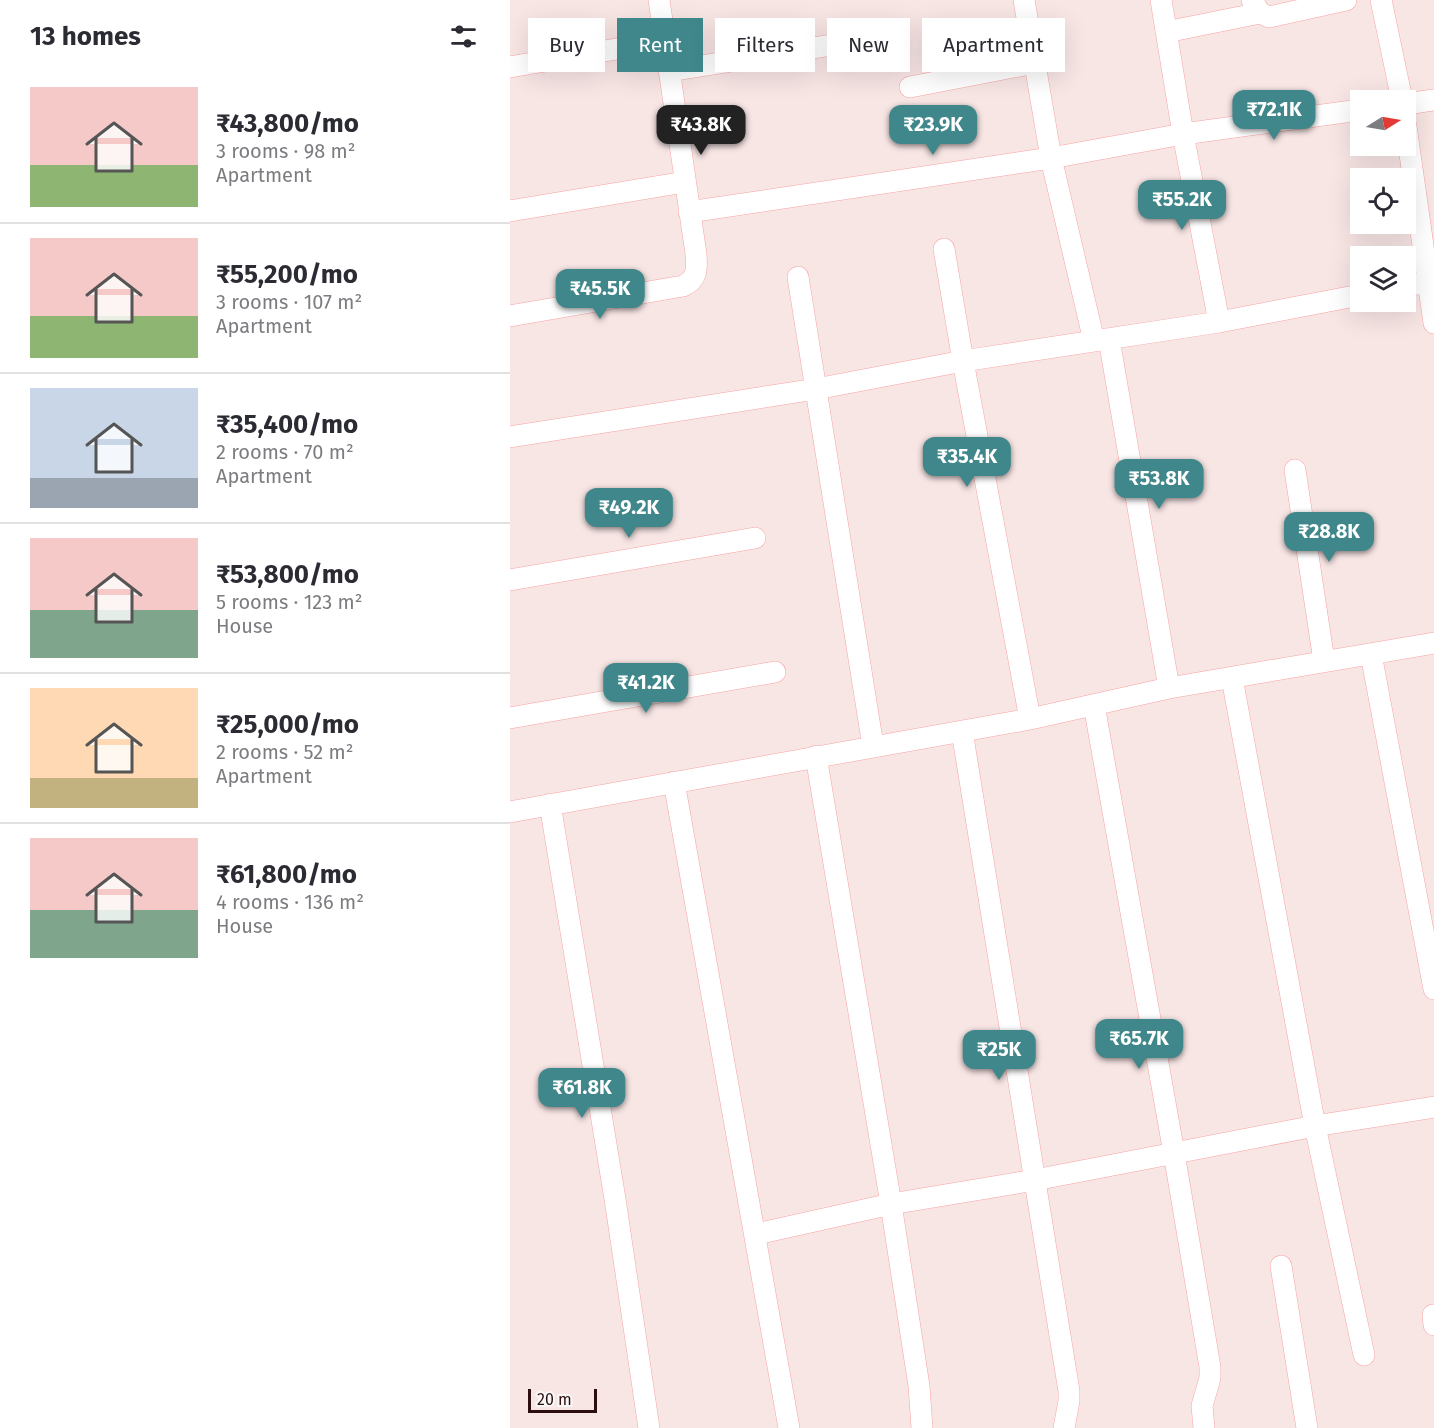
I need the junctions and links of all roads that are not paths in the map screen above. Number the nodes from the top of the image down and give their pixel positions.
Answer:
1 (659, 0) edge
2 (1024, 0) edge
3 (1161, 0) edge
4 (1346, 0) edge
5 (1381, 0) edge
6 (1256, 7) edge
7 (661, 18) edge
8 (1027, 18) edge
9 (1166, 32) junction
10 (827, 46) edge
11 (617, 49) edge
12 (703, 66) edge
13 (510, 67) edge
14 (669, 72) edge
15 (988, 72) edge
16 (1036, 72) edge
17 (910, 87) dead end
18 (1400, 90) edge
19 (1434, 100) edge
20 (1416, 103) edge
21 (1350, 111) edge
22 (1183, 134) junction
23 (1411, 156) edge
24 (1051, 158) junction
25 (685, 182) junction
26 (510, 211) edge
27 (689, 212) junction
28 (944, 249) dead end
29 (798, 277) dead end
30 (1431, 281) edge
31 (1416, 284) edge
32 (1350, 297) edge
33 (510, 316) edge
34 (1219, 322) junction
35 (1434, 323) edge
36 (1102, 340) junction
37 (963, 361) junction
38 (816, 390) junction
39 (510, 437) edge
40 (1295, 470) dead end
41 (755, 537) dead end
42 (510, 580) edge
43 (1434, 643) edge
44 (1371, 654) junction
45 (1324, 661) junction
46 (775, 672) dead end
47 (1232, 678) junction
48 (1169, 688) junction
49 (1094, 705) junction
50 (510, 718) edge
51 (1030, 719) junction
52 (962, 731) junction
53 (873, 746) junction
54 (816, 756) junction
55 (675, 782) junction
56 (550, 804) junction
57 (510, 812) edge
58 (1434, 989) edge
59 (1434, 1107) edge
60 (1316, 1126) junction
61 (1174, 1153) junction
62 (1035, 1180) junction
63 (891, 1204) junction
64 (756, 1234) junction
65 (1281, 1266) dead end
66 (1364, 1355) dead end
67 (649, 1428) edge
68 (789, 1428) edge
69 (922, 1428) edge
70 (1064, 1428) edge
71 (1204, 1428) edge
72 (1307, 1428) edge

1 - 7 street
2 - 8 street
3 - 9 street
4 - 6 street
5 - 18 street
6 - 9 street
9 - 22 street
10 - 12 street
11 - 13 street
14 - 25 street
15 - 17 street
16 - 24 street
19 - 20 street
21 - 22 street
22 - 24 street
22 - 34 street
23 - 30 street
24 - 27 street
24 - 36 street
25 - 26 street
25 - 27 street
27 - 33 street
28 - 37 street
29 - 38 street
30 - 31 street
30 - 35 street
32 - 34 street
34 - 36 street
36 - 37 street
36 - 48 street
37 - 38 street
37 - 51 street
38 - 39 street
38 - 53 street
40 - 45 street
41 - 42 street
43 - 44 street
44 - 45 street
44 - 58 street
45 - 47 street
46 - 50 street
47 - 48 street
47 - 60 street
48 - 49 street
49 - 51 street
49 - 61 street
51 - 52 street
52 - 53 street
52 - 62 street
53 - 54 street
54 - 55 street
54 - 63 street
55 - 56 street
55 - 64 street
56 - 57 street
56 - 67 street
59 - 60 street
60 - 61 street
60 - 66 street
61 - 62 street
61 - 71 street
62 - 63 street
62 - 70 street
63 - 64 street
63 - 69 street
64 - 68 street
65 - 72 street

